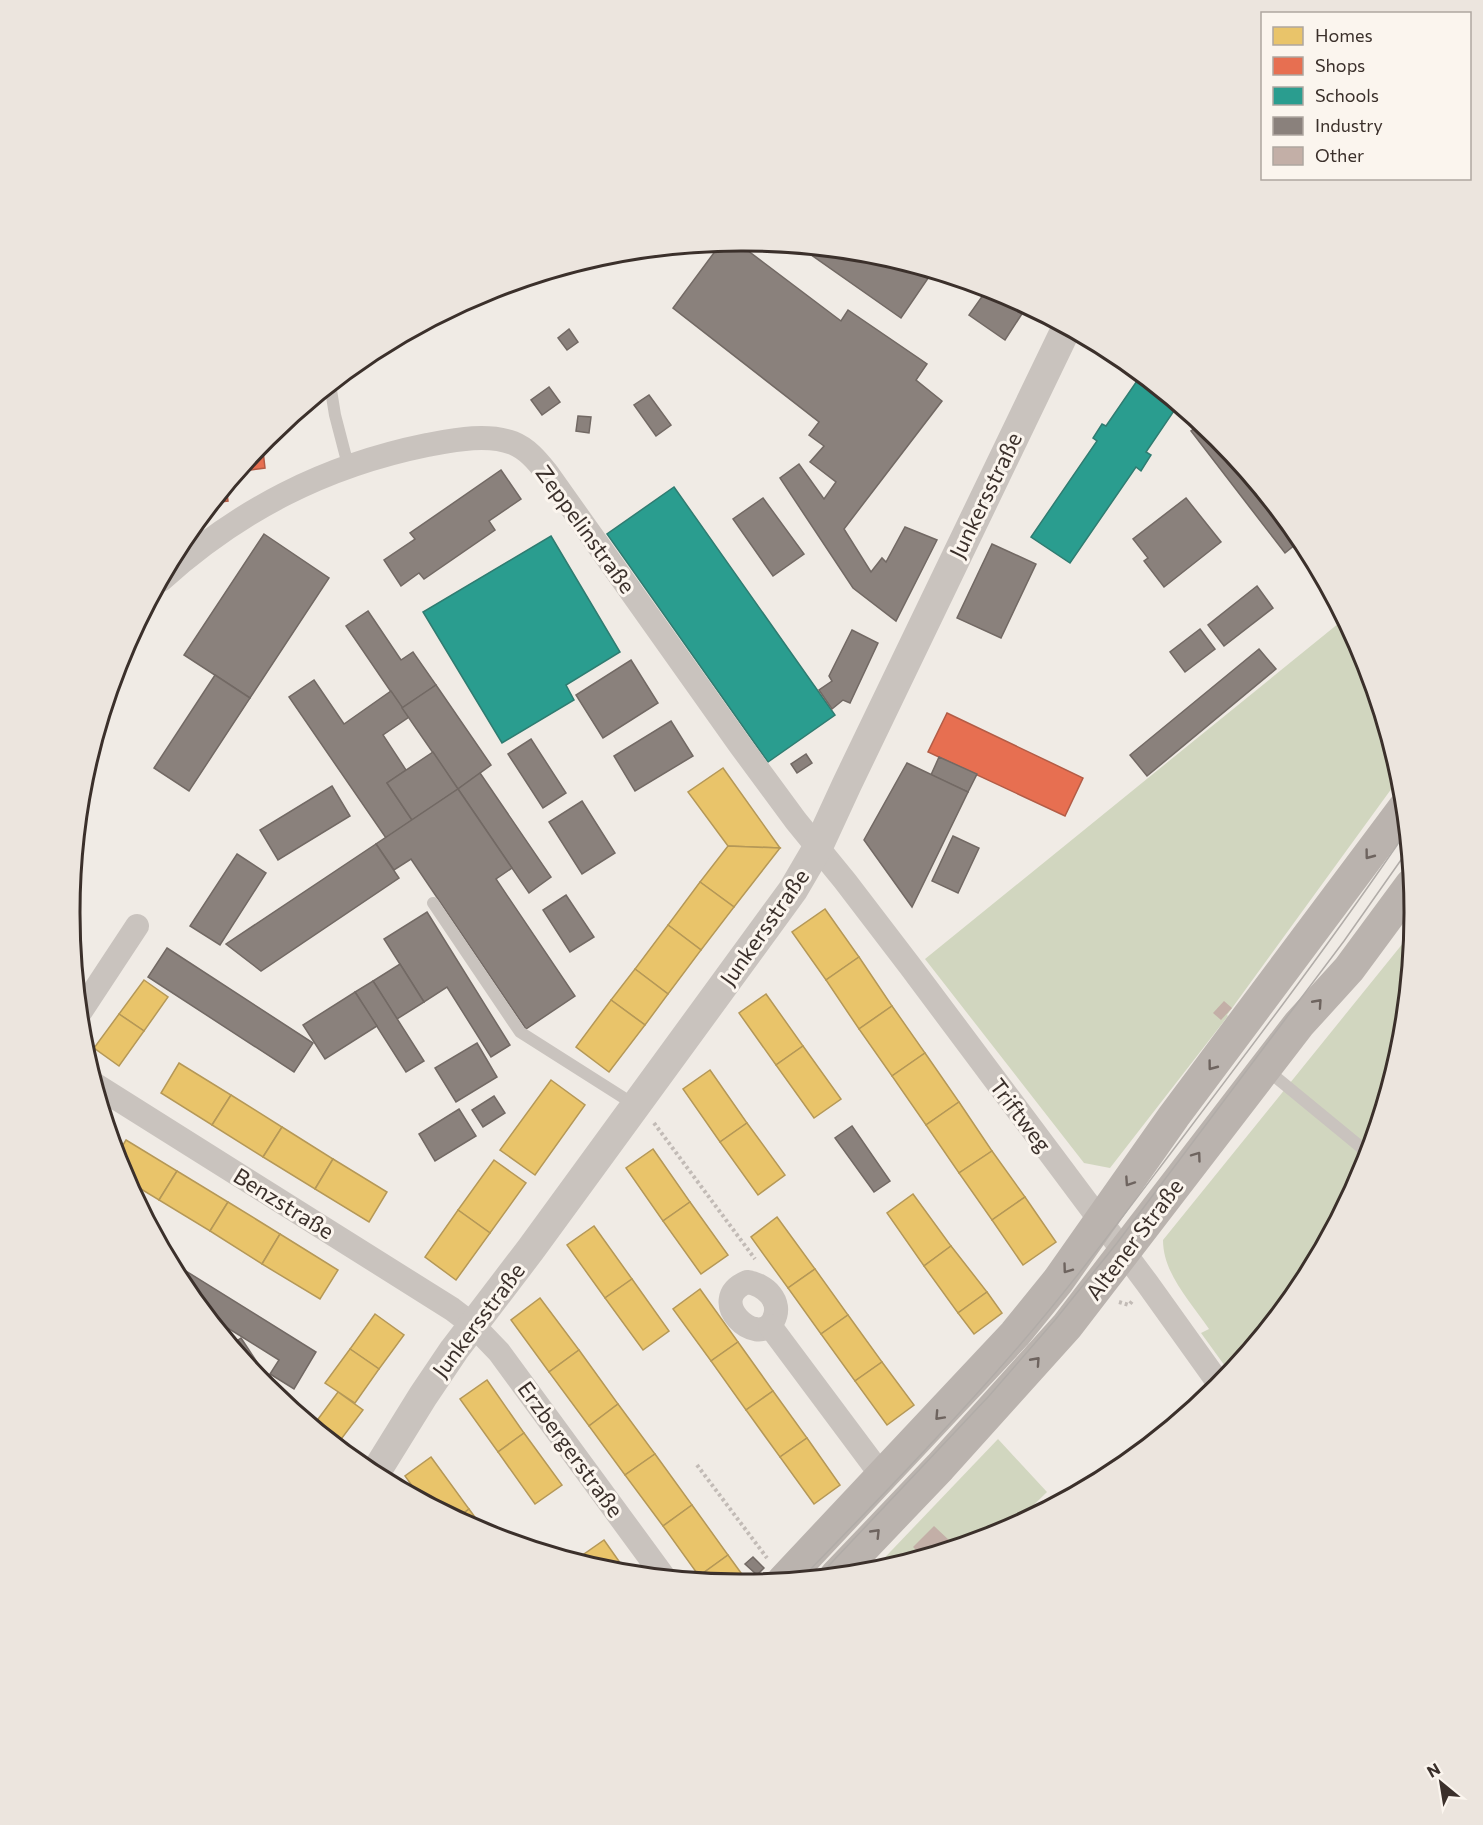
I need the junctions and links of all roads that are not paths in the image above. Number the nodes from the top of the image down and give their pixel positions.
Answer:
1 (1063, 334) edge
2 (331, 393) edge
3 (348, 465) junction
4 (177, 567) edge
5 (1397, 818) edge
6 (818, 849) junction
7 (1403, 896) edge
8 (434, 903) dead end
9 (137, 926) dead end
10 (86, 1004) edge
11 (1265, 1068) junction
12 (104, 1090) edge
13 (635, 1105) junction
14 (1360, 1147) edge
15 (1101, 1222) junction
16 (1124, 1253) junction
17 (473, 1325) junction
18 (770, 1326) junction
19 (1214, 1377) edge
20 (379, 1466) edge
21 (882, 1476) junction
22 (845, 1566) edge
23 (658, 1569) edge
24 (791, 1572) edge

1 - 6 street, Junkersstraße
2 - 3 lane
3 - 4 street, Zeppelinstraße
3 - 6 street, Zeppelinstraße
5 -> 15 main road, Altener Straße
6 - 13 street, Junkersstraße
6 - 15 street, Triftweg
11 -> 7 main road, Altener Straße
8 - 13 lane
9 - 10 street
11 - 14 lane
16 -> 11 main road, Altener Straße
12 - 17 street, Benzstraße
13 - 17 street, Junkersstraße
15 - 16 street, Triftweg
15 -> 21 main road, Altener Straße
16 - 19 street, Triftweg
22 -> 16 main road, Altener Straße
17 - 20 street, Junkersstraße
17 - 23 street, Erzbergerstraße
18 - 18 street
18 - 21 street
21 - 24 main road, Altener Straße

